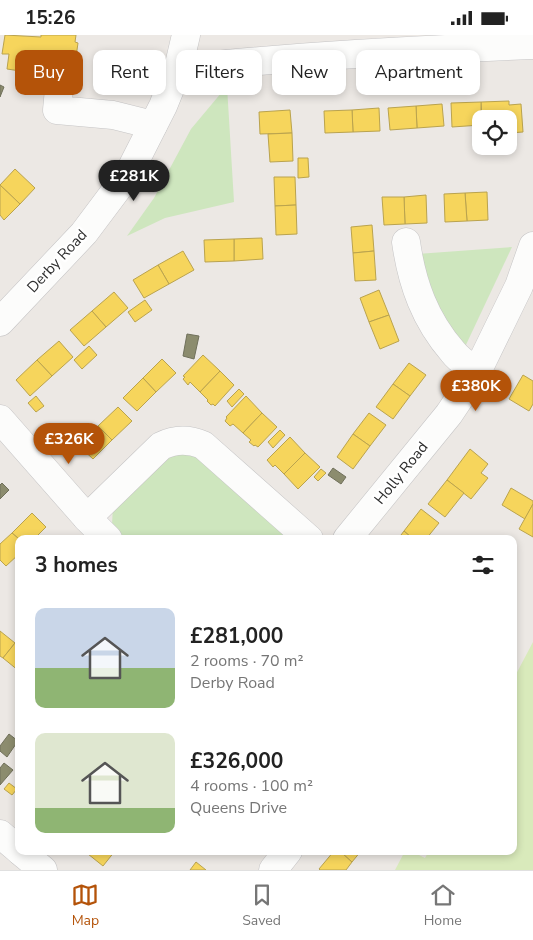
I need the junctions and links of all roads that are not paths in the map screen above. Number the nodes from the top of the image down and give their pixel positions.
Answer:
1 (186, 35) edge
2 (443, 42) edge
3 (533, 45) edge
4 (182, 50) edge
5 (262, 60) edge
6 (176, 74) edge
7 (58, 95) edge
8 (153, 125) junction
9 (406, 242) dead end
10 (533, 246) edge
11 (0, 322) edge
12 (477, 372) junction
13 (0, 419) edge
14 (87, 518) junction
15 (104, 535) edge
16 (304, 535) edge
17 (350, 535) edge
18 (0, 834) edge
19 (15, 847) edge
20 (25, 855) edge
21 (285, 855) edge
22 (43, 870) edge
23 (273, 870) edge

1 - 4 street, Derby Road
2 - 3 street
2 - 5 street
6 - 8 street, Derby Road
7 - 8 street
8 - 11 street, Derby Road
9 - 12 street
10 - 12 street, Holly Road
12 - 17 street, Holly Road
13 - 14 street
14 - 15 street
14 - 16 street
18 - 19 street
20 - 22 street
21 - 23 street

